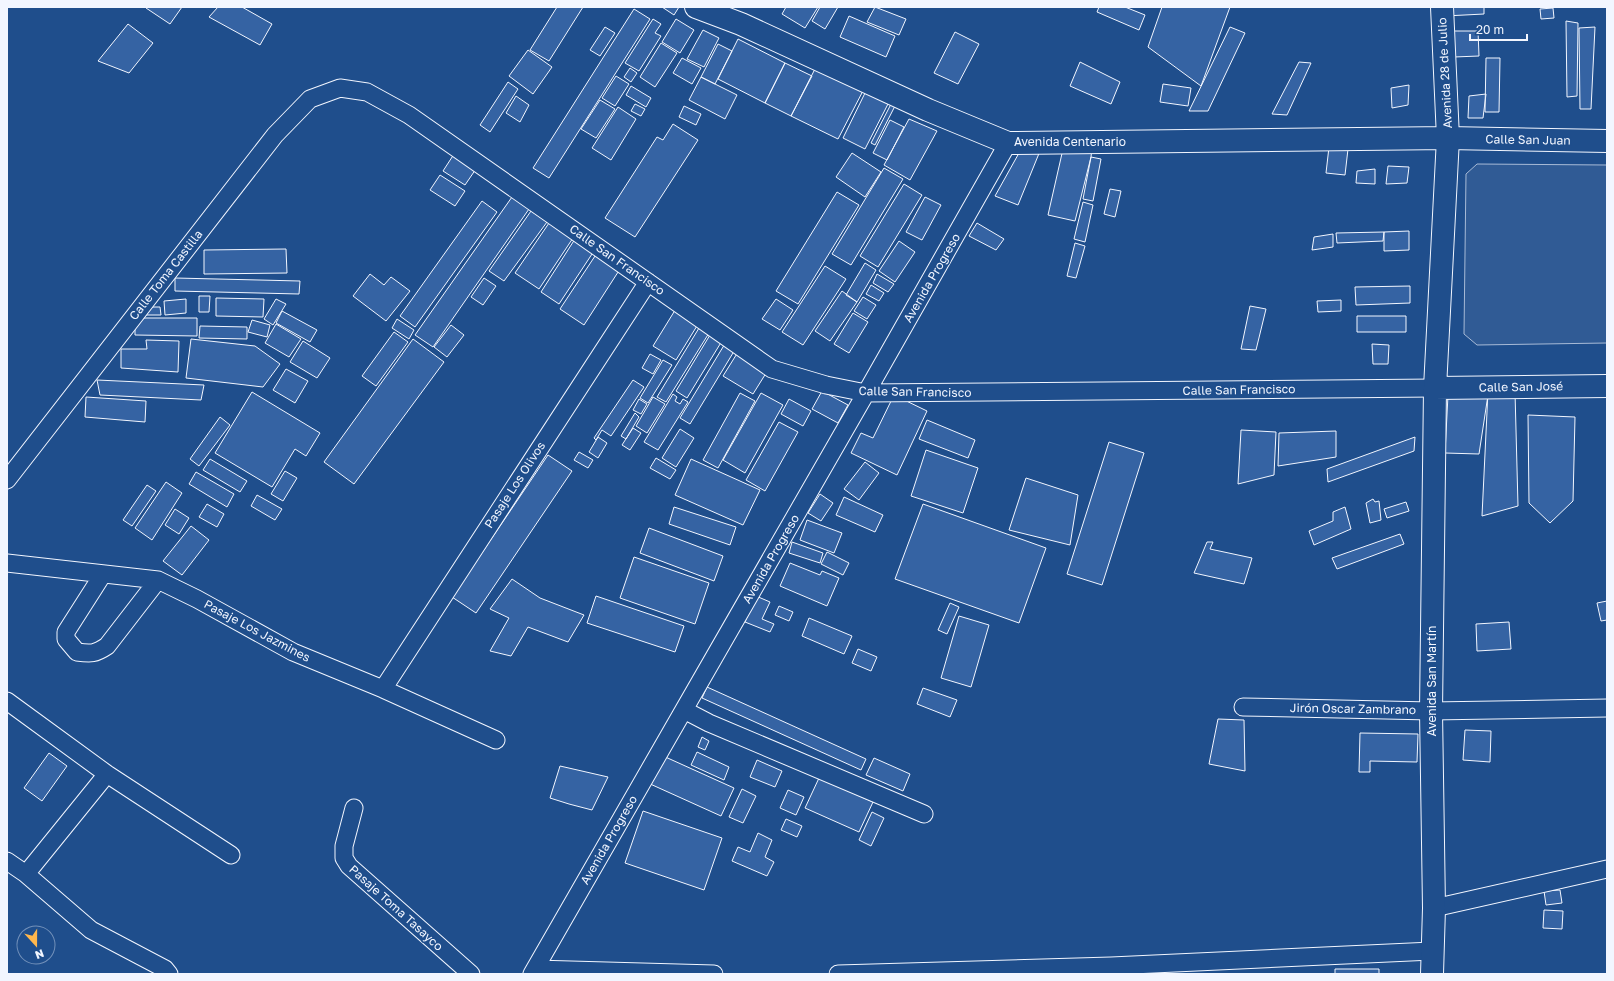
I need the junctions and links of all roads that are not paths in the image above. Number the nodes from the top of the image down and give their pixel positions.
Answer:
1 (696, 7) edge
2 (1442, 7) edge
3 (340, 88) joint
4 (1448, 138) junction
5 (1607, 142) edge
6 (1008, 143) junction
7 (648, 282) junction
8 (1607, 386) edge
9 (1435, 388) junction
10 (866, 394) junction
11 (7, 480) edge
12 (7, 563) edge
13 (103, 574) junction
14 (158, 580) junction
15 (383, 689) junction
16 (7, 701) edge
17 (1243, 707) dead end
18 (1607, 708) edge
19 (684, 710) junction
20 (1431, 711) junction
21 (496, 740) dead end
22 (107, 774) junction
23 (354, 808) dead end
24 (924, 814) dead end
25 (231, 855) dead end
26 (7, 861) edge
27 (1607, 869) edge
28 (26, 874) junction
29 (1434, 908) junction
30 (1432, 951) junction
31 (1111, 970) edge
32 (534, 971) edge
33 (879, 973) edge
34 (169, 974) edge
35 (471, 974) edge
36 (714, 974) edge
37 (838, 974) edge
38 (1432, 974) edge

1 - 6 main road, Avenida Centenario
2 - 4 main road, Avenida 28 de Julio
3 - 7 street, Calle San Francisco
3 - 11 street, Calle Toma Castilla
4 - 5 main road, Calle San Juan
4 - 6 main road, Avenida Centenario
4 - 9 main road, Avenida 28 de Julio
6 - 10 street, Avenida Progreso
7 - 10 street, Calle San Francisco
7 - 15 street, Pasaje Los Olivos
8 - 9 main road, Calle San José
9 - 10 street, Calle San Francisco
9 - 20 main road, Avenida San Martín
10 - 19 street, Avenida Progreso
12 - 13 street, Pasaje Los Jazmines
13 - 14 street, Pasaje Los Jazmines
13 - 14 street
14 - 15 street, Pasaje Los Jazmines
15 - 21 street, Pasaje Los Jazmines
16 - 22 street
17 - 20 street, Jirón Oscar Zambrano
18 - 20 street, Jirón Oscar Zambrano
19 - 24 street
19 - 32 street, Avenida Progreso
20 - 29 main road, Avenida San Martín
22 - 25 street
22 - 28 street
23 - 35 street, Pasaje Toma Tasayco
26 - 28 street
27 - 29 street
28 - 34 street
29 - 30 main road, Avenida San Martín
30 - 31 street
30 - 38 main road, Avenida San Martín
31 - 33 street
32 - 36 street
33 - 37 street

